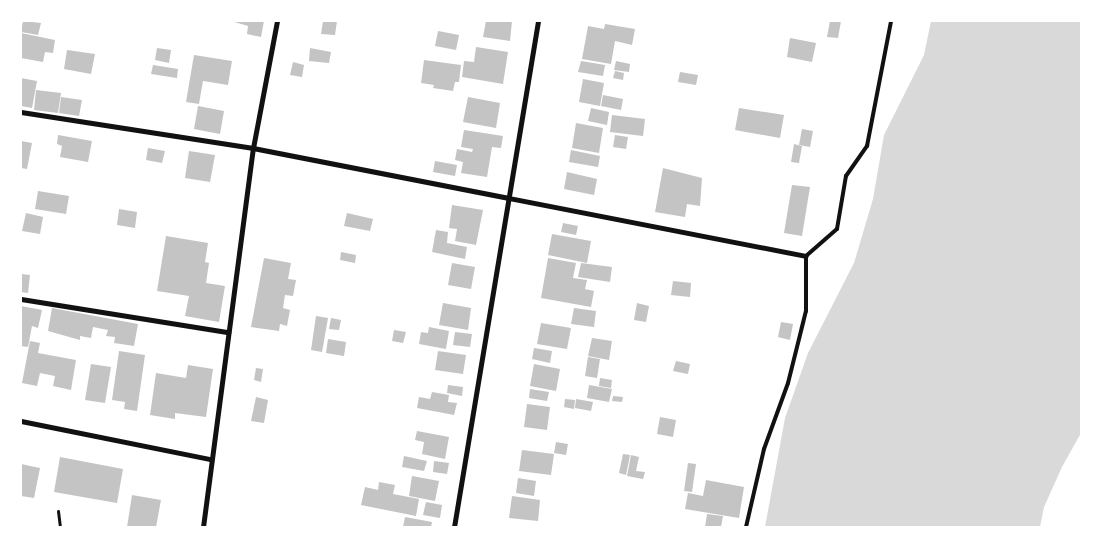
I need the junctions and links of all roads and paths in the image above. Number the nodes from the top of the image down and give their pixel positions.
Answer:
1 (277, 21) edge
2 (538, 21) edge
3 (891, 21) edge
4 (21, 112) edge
5 (253, 148) junction
6 (509, 198) junction
7 (806, 256) junction
8 (21, 298) edge
9 (228, 332) junction
10 (21, 421) edge
11 (210, 459) junction
12 (58, 511) dead end
13 (60, 527) edge
14 (203, 527) edge
15 (454, 527) edge
16 (746, 527) edge

1 - 5 street
2 - 6 street
3 - 7 lane
4 - 5 street
5 - 6 street
5 - 9 street
6 - 7 street
6 - 15 street
7 - 16 lane
8 - 9 street
9 - 11 street
10 - 11 street
11 - 14 street
12 - 13 path

